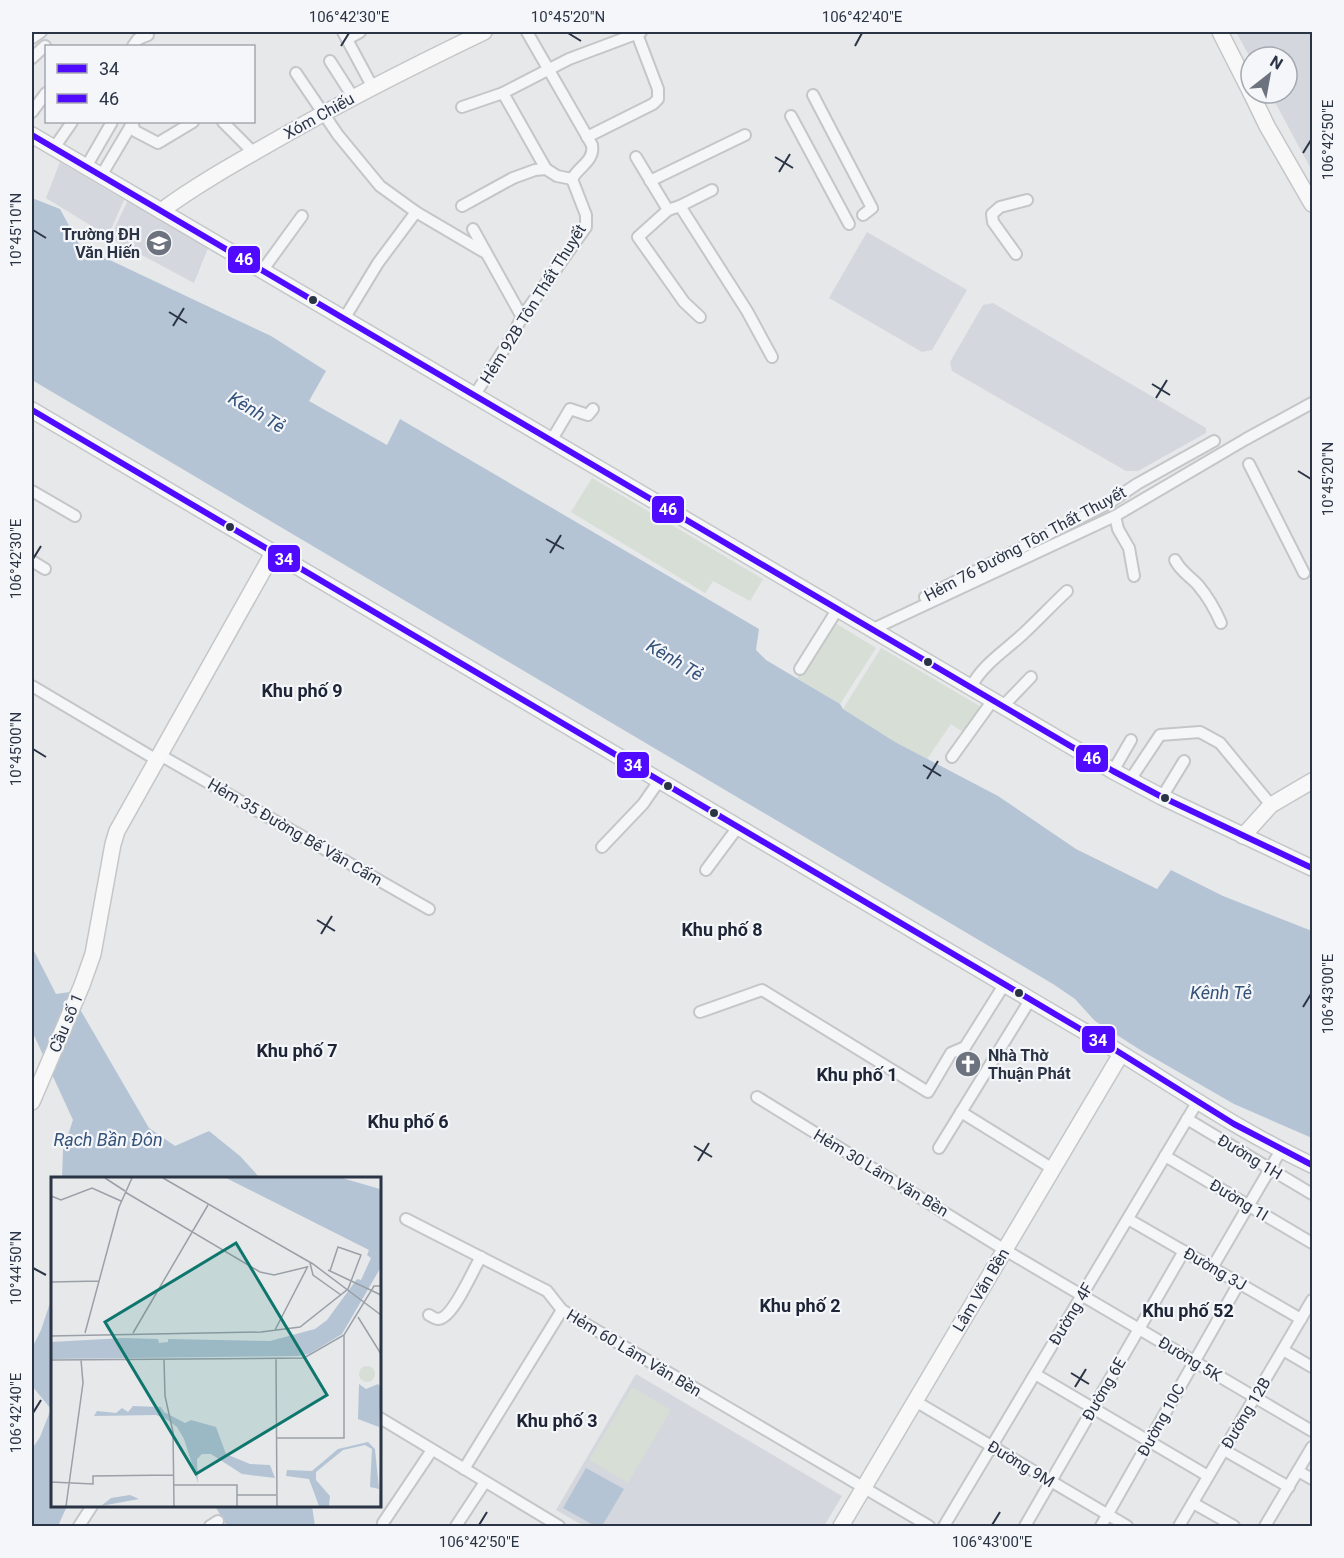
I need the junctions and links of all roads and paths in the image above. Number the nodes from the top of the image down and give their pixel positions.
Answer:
1 (41, 32) edge
2 (360, 32) edge
3 (484, 32) edge
4 (527, 32) edge
5 (1221, 32) edge
6 (639, 33) edge
7 (148, 35) dead end
8 (345, 35) edge
9 (32, 38) edge
10 (134, 45) edge
11 (45, 46) dead end
12 (32, 58) edge
13 (330, 61) dead end
14 (1239, 69) edge
15 (550, 70) junction
16 (296, 73) dead end
17 (372, 86) junction
18 (503, 93) junction
19 (45, 94) edge
20 (813, 95) dead end
21 (353, 97) junction
22 (1257, 105) edge
23 (462, 106) dead end
24 (32, 112) edge
25 (323, 113) junction
26 (791, 116) dead end
27 (71, 123) edge
28 (111, 123) edge
29 (132, 123) edge
30 (133, 123) edge
31 (191, 123) edge
32 (224, 123) edge
33 (32, 135) edge
34 (744, 135) dead end
35 (587, 137) junction
36 (54, 148) junction
37 (254, 153) junction
38 (636, 157) dead end
39 (86, 166) junction
40 (546, 169) junction
41 (101, 176) junction
42 (572, 179) junction
43 (650, 181) junction
44 (712, 190) dead end
45 (1027, 200) dead end
46 (1312, 204) edge
47 (462, 206) dead end
48 (680, 206) junction
49 (668, 210) junction
50 (161, 211) junction
51 (416, 212) junction
52 (863, 215) dead end
53 (302, 216) dead end
54 (849, 224) dead end
55 (473, 229) dead end
56 (484, 252) junction
57 (1016, 254) dead end
58 (262, 271) junction
59 (522, 317) junction
60 (700, 317) dead end
61 (344, 319) junction
62 (772, 357) dead end
63 (474, 396) junction
64 (1312, 403) edge
65 (32, 410) edge
66 (593, 410) dead end
67 (551, 441) junction
68 (1214, 441) dead end
69 (1249, 464) dead end
70 (32, 491) edge
71 (75, 516) dead end
72 (1115, 516) junction
73 (273, 553) junction
74 (1176, 560) dead end
75 (32, 561) edge
76 (45, 569) dead end
77 (1304, 573) dead end
78 (1134, 576) dead end
79 (1067, 591) dead end
80 (837, 610) junction
81 (1221, 623) dead end
82 (868, 628) junction
83 (800, 669) dead end
84 (1031, 677) dead end
85 (32, 686) edge
86 (971, 687) junction
87 (999, 703) junction
88 (1131, 740) dead end
89 (159, 757) junction
90 (952, 757) dead end
91 (1184, 761) dead end
92 (1113, 771) junction
93 (1130, 780) junction
94 (659, 781) junction
95 (1312, 781) edge
96 (1162, 797) junction
97 (1271, 806) junction
98 (738, 827) junction
99 (1243, 836) junction
100 (602, 847) dead end
101 (1312, 868) edge
102 (706, 870) dead end
103 (429, 909) dead end
104 (1004, 985) junction
105 (1030, 1000) junction
106 (700, 1012) dead end
107 (1121, 1054) junction
108 (757, 1097) dead end
109 (34, 1098) edge
110 (1198, 1101) junction
111 (961, 1112) junction
112 (1187, 1119) junction
113 (939, 1148) dead end
114 (1281, 1150) junction
115 (1165, 1156) junction
116 (1312, 1165) edge
117 (1053, 1169) junction
118 (1270, 1169) junction
119 (1312, 1194) edge
120 (1248, 1205) junction
121 (405, 1219) dead end
122 (1128, 1219) junction
123 (1312, 1243) edge
124 (1005, 1250) junction
125 (1184, 1251) junction
126 (481, 1257) junction
127 (1212, 1268) junction
128 (1239, 1283) junction
129 (1082, 1295) junction
130 (1312, 1300) edge
131 (562, 1310) junction
132 (429, 1315) dead end
133 (1301, 1319) junction
134 (1139, 1329) junction
135 (1283, 1350) junction
136 (1194, 1361) junction
137 (1312, 1367) edge
138 (1035, 1374) junction
139 (1255, 1397) junction
140 (915, 1401) junction
141 (1092, 1408) junction
142 (381, 1419) edge
143 (1312, 1431) edge
144 (1149, 1441) junction
145 (992, 1447) junction
146 (1312, 1447) edge
147 (432, 1450) junction
148 (1224, 1450) junction
149 (464, 1469) junction
150 (1298, 1471) junction
151 (1208, 1476) junction
152 (1312, 1479) edge
153 (485, 1482) junction
154 (1051, 1482) junction
155 (1289, 1487) junction
156 (864, 1488) junction
157 (1193, 1503) junction
158 (91, 1507) edge
159 (1107, 1515) junction
160 (79, 1527) edge
161 (383, 1527) edge
162 (456, 1527) edge
163 (559, 1527) edge
164 (841, 1527) edge
165 (929, 1527) edge
166 (944, 1527) edge
167 (1025, 1527) edge
168 (1101, 1527) edge
169 (1127, 1527) edge
170 (1179, 1527) edge
171 (1234, 1527) edge
172 (1265, 1527) edge

1 - 9 street
2 - 8 street
3 - 17 main road, Xóm Chiếu
4 - 15 street
5 - 14 main road
6 - 15 street
6 - 35 street
7 - 10 street
8 - 17 street
11 - 12 street
13 - 21 street
15 - 18 street
15 - 35 street
16 - 25 street
17 - 21 main road, Xóm Chiếu
18 - 23 street
18 - 40 street
19 - 24 street
20 - 52 street
21 - 25 main road, Xóm Chiếu
22 - 46 main road
25 - 37 main road, Xóm Chiếu
25 - 51 street
26 - 54 street
27 - 36 street
28 - 39 street
29 - 41 street
30 - 31 street
32 - 37 street
33 - 36 main road
34 - 43 street
35 - 42 street
36 - 39 main road
37 - 50 main road, Xóm Chiếu
38 - 43 street
39 - 41 main road
40 - 42 street
40 - 47 street
41 - 50 main road
42 - 59 street, Hẻm 92B Tôn Thất Thuyết
43 - 49 street
44 - 48 street
45 - 57 street
48 - 49 street
48 - 62 street
49 - 60 street
50 - 58 main road
51 - 56 street
51 - 61 street
53 - 58 street
55 - 56 street
56 - 59 street
58 - 61 main road
59 - 63 street, Hẻm 92B Tôn Thất Thuyết
61 - 63 main road
63 - 67 main road
64 - 72 street
65 - 73 main road
66 - 67 street
67 - 80 main road
68 - 82 street, Hẻm 76 Đường Tôn Thất Thuyết
69 - 77 street
70 - 71 street
72 - 78 street
72 - 82 street
73 - 89 main road, Cầu số 1
73 - 94 main road
74 - 81 street
75 - 76 street
79 - 86 street
80 - 82 main road
80 - 83 street
82 - 86 main road
84 - 87 street
85 - 89 street, Hẻm 35 Đường Bế Văn Cấm
86 - 87 main road
87 - 90 street
87 - 92 main road
88 - 92 street
89 - 103 street, Hẻm 35 Đường Bế Văn Cấm
89 - 109 main road, Cầu số 1
91 - 96 street
92 - 93 main road
93 - 96 main road
93 - 97 street
94 - 98 main road
94 - 100 street
95 - 97 main road
96 - 99 main road
97 - 99 main road
98 - 102 street
98 - 104 main road
99 - 101 main road
104 - 105 main road
104 - 106 street
105 - 107 main road
105 - 111 street
107 - 110 main road
107 - 117 main road, Lâm Văn Bền
108 - 124 street, Hẻm 30 Lâm Văn Bền
110 - 112 street, Đường 4F
110 - 114 main road
111 - 113 street
111 - 117 street
112 - 115 street, Đường 4F
112 - 118 street, Đường 1H
114 - 116 main road
114 - 118 street
115 - 120 street, Đường 1I
115 - 122 street, Đường 4F
117 - 124 main road, Lâm Văn Bền
118 - 119 street, Đường 1H
118 - 120 street
120 - 123 street, Đường 1I
120 - 127 street
121 - 126 street, Hẻm 60 Lâm Văn Bền
122 - 125 street, Đường 3J
122 - 129 street, Đường 4F
124 - 129 street, Đường 5K
124 - 140 main road, Lâm Văn Bền
125 - 127 street, Đường 3J
125 - 134 street, Đường 6E
126 - 131 street, Hẻm 60 Lâm Văn Bền
126 - 132 street
127 - 128 street, Đường 3J
128 - 133 street, Đường 3J
128 - 136 street, Đường 10C
129 - 134 street, Đường 5K
129 - 138 street, Đường 4F
130 - 133 street, Đường 12B
131 - 149 street
131 - 156 street, Hẻm 60 Lâm Văn Bền
133 - 135 street, Đường 12B
134 - 136 street, Đường 5K
134 - 141 street, Đường 6E
135 - 137 street
135 - 139 street, Đường 12B
136 - 139 street, Đường 5K
136 - 144 street, Đường 10C
138 - 141 street
138 - 145 street, Đường 4F
139 - 143 street, Đường 5K
139 - 148 street, Đường 12B
140 - 145 street, Đường 9M
140 - 156 main road, Lâm Văn Bền
141 - 144 street
141 - 154 street, Đường 6E
142 - 147 street
144 - 151 street
144 - 159 street, Đường 10C
145 - 154 street, Đường 9M
145 - 166 street, Đường 4F
146 - 150 street
147 - 149 street
147 - 161 street
148 - 151 street, Đường 12B
148 - 155 street
149 - 153 street
150 - 152 street
150 - 155 street
151 - 157 street, Đường 12B
153 - 162 street
153 - 163 street
154 - 159 street, Đường 9M
154 - 167 street, Đường 6E
155 - 172 street
156 - 164 main road, Lâm Văn Bền
156 - 165 street, Hẻm 60 Lâm Văn Bền
157 - 170 street, Đường 12B
157 - 171 street
158 - 160 street
159 - 168 street, Đường 10C
159 - 169 street, Đường 9M

